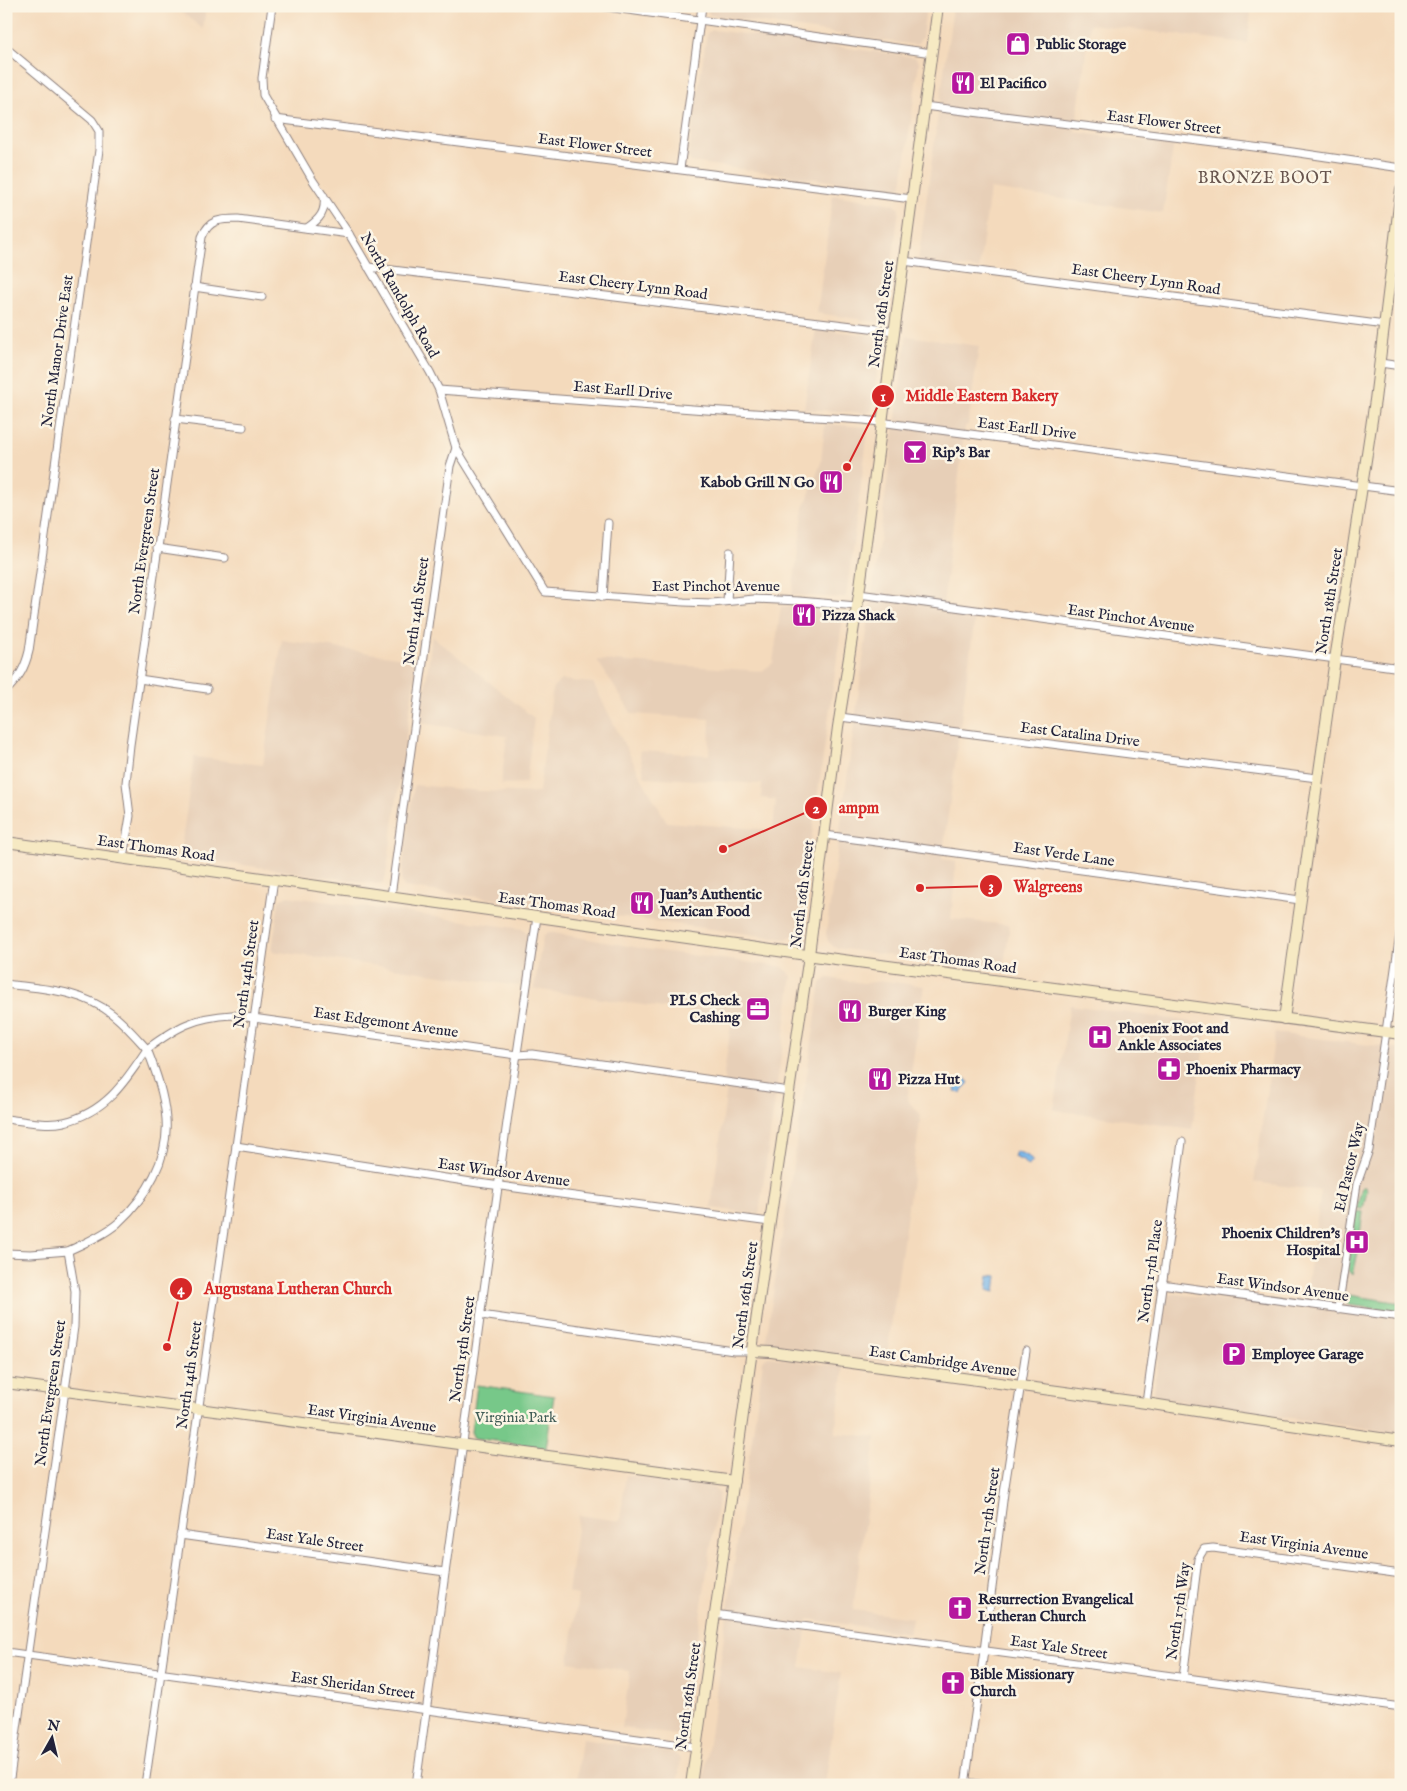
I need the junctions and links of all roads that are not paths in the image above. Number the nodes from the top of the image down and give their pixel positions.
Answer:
1 (272, 6) edge
2 (600, 6) edge
3 (702, 6) edge
4 (938, 6) edge
5 (700, 20) junction
6 (6, 48) edge
7 (932, 53) junction
8 (924, 106) junction
9 (276, 119) junction
10 (1401, 168) edge
11 (680, 169) junction
12 (1401, 189) edge
13 (324, 196) junction
14 (912, 199) junction
15 (307, 228) junction
16 (349, 234) junction
17 (1397, 257) edge
18 (903, 261) junction
19 (368, 267) junction
20 (194, 287) junction
21 (262, 297) dead end
22 (1385, 325) junction
23 (894, 331) junction
24 (1380, 363) junction
25 (1401, 366) edge
26 (439, 390) junction
27 (175, 419) junction
28 (881, 422) junction
29 (243, 427) dead end
30 (456, 448) junction
31 (1362, 486) junction
32 (1401, 491) edge
33 (608, 523) dead end
34 (157, 548) junction
35 (730, 552) dead end
36 (225, 558) dead end
37 (544, 592) joint
38 (859, 594) junction
39 (604, 597) junction
40 (727, 601) junction
41 (857, 606) junction
42 (1334, 659) junction
43 (1401, 668) edge
44 (139, 679) junction
45 (207, 689) dead end
46 (6, 691) edge
47 (840, 716) junction
48 (1317, 778) junction
49 (825, 835) junction
50 (6, 842) edge
51 (123, 858) junction
52 (274, 879) junction
53 (391, 896) junction
54 (1300, 900) junction
55 (538, 917) junction
56 (1401, 927) edge
57 (810, 955) junction
58 (6, 984) edge
59 (254, 1017) junction
60 (1284, 1018) junction
61 (1387, 1032) junction
62 (1401, 1034) edge
63 (147, 1049) junction
64 (517, 1054) junction
65 (789, 1091) junction
66 (6, 1119) edge
67 (1182, 1142) dead end
68 (236, 1146) junction
69 (499, 1185) junction
70 (770, 1222) junction
71 (68, 1250) junction
72 (6, 1253) edge
73 (1162, 1284) junction
74 (1338, 1309) junction
75 (481, 1315) junction
76 (1401, 1317) edge
77 (753, 1351) junction
78 (1026, 1351) dead end
79 (6, 1383) edge
80 (1020, 1387) junction
81 (65, 1392) junction
82 (1146, 1403) junction
83 (198, 1410) junction
84 (1401, 1441) edge
85 (463, 1446) junction
86 (734, 1481) junction
87 (180, 1535) junction
88 (1204, 1549) joint
89 (445, 1572) junction
90 (1401, 1574) edge
91 (714, 1614) junction
92 (984, 1651) junction
93 (6, 1652) edge
94 (28, 1655) junction
95 (161, 1672) junction
96 (1182, 1678) junction
97 (1401, 1707) edge
98 (426, 1709) junction
99 (696, 1747) junction
100 (965, 1783) edge
101 (9, 1785) edge
102 (145, 1785) edge
103 (416, 1785) edge
104 (691, 1785) edge
105 (987, 1785) edge

1 - 9 street, North Randolph Road
2 - 5 street
3 - 5 street
4 - 7 main road, North 16th Street
5 - 7 street
5 - 11 street
6 - 46 street, North Manor Drive East
7 - 8 main road, North 16th Street
8 - 10 street, East Flower Street
8 - 14 main road, North 16th Street
9 - 11 street, East Flower Street
9 - 13 street, North Randolph Road
11 - 14 street, East Flower Street
12 - 17 main road, North 18th Street
13 - 15 street
13 - 16 street, North Randolph Road
14 - 18 main road, North 16th Street
15 - 16 street
15 - 20 street, North Evergreen Street
16 - 19 street, North Randolph Road
17 - 22 main road, North 18th Street
18 - 22 street, East Cheery Lynn Road
18 - 23 main road, North 16th Street
19 - 23 street, East Cheery Lynn Road
19 - 26 street, North Randolph Road
20 - 21 street
20 - 27 street, North Evergreen Street
22 - 24 main road, North 18th Street
23 - 28 main road, North 16th Street
24 - 25 street
24 - 31 main road, North 18th Street
26 - 28 street, East Earll Drive
26 - 30 street, North Randolph Road
27 - 29 street
27 - 34 street, North Evergreen Street
28 - 31 street, East Earll Drive
28 - 38 main road, North 16th Street
30 - 37 street, North Randolph Road
30 - 53 street, North 14th Street
31 - 32 street, East Earll Drive
31 - 42 main road, North 18th Street
33 - 39 street
34 - 36 street
34 - 44 street, North Evergreen Street
35 - 40 street
37 - 39 street, East Pinchot Avenue
38 - 41 main road, North 16th Street
38 - 42 street, East Pinchot Avenue
39 - 40 street, East Pinchot Avenue
40 - 41 street, East Pinchot Avenue
41 - 47 main road, North 16th Street
42 - 43 street, East Pinchot Avenue
42 - 48 main road, North 18th Street
44 - 45 street
44 - 51 street, North Evergreen Street
47 - 48 street, East Catalina Drive
47 - 49 main road, North 16th Street
48 - 54 main road, North 18th Street
49 - 54 street, East Verde Lane
49 - 57 main road, North 16th Street
50 - 51 main road, East Thomas Road
51 - 52 main road, East Thomas Road
52 - 53 main road, East Thomas Road
52 - 59 street, North 14th Street
53 - 55 main road, East Thomas Road
54 - 60 main road, North 18th Street
55 - 57 main road, East Thomas Road
55 - 64 street, North 15th Street
56 - 61 street, Ed Pastor Way
57 - 60 main road, East Thomas Road
57 - 65 main road, North 16th Street
58 - 63 street
59 - 63 street, East Edgemont Avenue
59 - 64 street, East Edgemont Avenue
59 - 68 street, North 14th Street
60 - 61 main road, East Thomas Road
61 - 62 main road, East Thomas Road
61 - 74 street, Ed Pastor Way
63 - 66 street
63 - 71 street
64 - 65 street, East Edgemont Avenue
64 - 69 street, North 15th Street
65 - 70 main road, North 16th Street
67 - 73 street, North 17th Place
68 - 69 street, East Windsor Avenue
68 - 83 street, North 14th Street
69 - 70 street, East Windsor Avenue
69 - 75 street, North 15th Street
70 - 77 main road, North 16th Street
71 - 72 street
71 - 81 street, North Evergreen Street
73 - 74 street, East Windsor Avenue
73 - 82 street, North 17th Place
74 - 76 street, East Windsor Avenue
75 - 77 street, East Cambridge Avenue
75 - 85 street, North 15th Street
77 - 80 main road, East Cambridge Avenue
77 - 86 main road, North 16th Street
78 - 80 street, North 17th Street
79 - 81 main road, East Virginia Avenue
80 - 82 main road, East Cambridge Avenue
80 - 92 street, North 17th Street
81 - 83 main road, East Virginia Avenue
81 - 94 street, North Evergreen Street
82 - 84 main road, East Cambridge Avenue
83 - 85 main road, East Virginia Avenue
83 - 87 street, North 14th Street
85 - 86 main road, East Virginia Avenue
85 - 89 street, North 15th Street
86 - 91 main road, North 16th Street
87 - 89 street, East Yale Street
87 - 95 street, North 14th Street
88 - 90 street, East Virginia Avenue
88 - 96 street, North 17th Way
89 - 98 street, North 15th Street
91 - 92 street, East Yale Street
91 - 99 main road, North 16th Street
92 - 96 street, East Yale Street
92 - 100 street, North 17th Street
93 - 94 street, East Sheridan Street
94 - 95 street, East Sheridan Street
94 - 101 street, North Evergreen Street
95 - 98 street, East Sheridan Street
95 - 102 street, North 14th Street
96 - 97 street, East Yale Street
98 - 99 street, East Sheridan Street
98 - 103 street, North 15th Street
99 - 104 main road, North 16th Street
100 - 105 street

